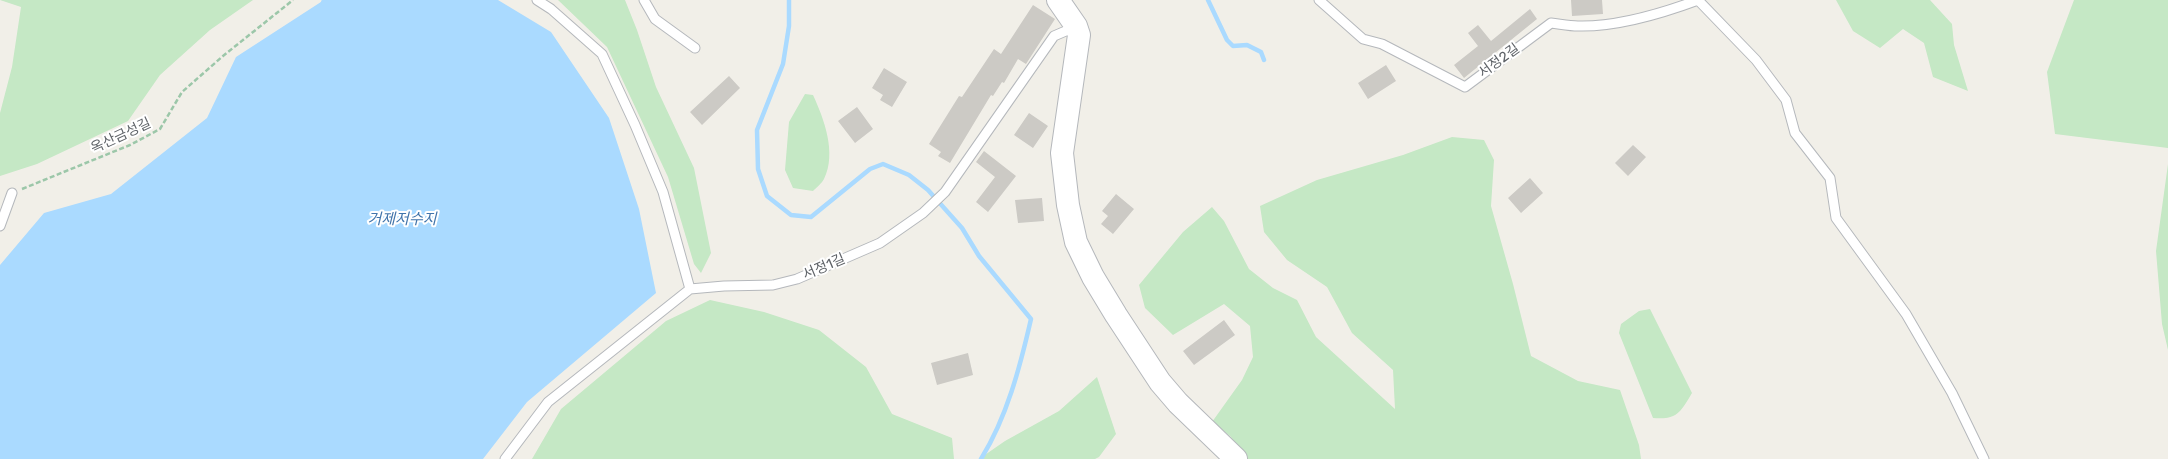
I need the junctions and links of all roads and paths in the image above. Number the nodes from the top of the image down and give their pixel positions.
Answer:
1 (293, 0) edge
2 (537, 0) edge
3 (644, 0) edge
4 (1058, 0) edge
5 (1319, 0) edge
6 (1698, 0) edge
7 (1076, 26) junction
8 (696, 48) dead end
9 (12, 193) joint
10 (0, 226) edge
11 (690, 289) junction
12 (505, 459) edge
13 (1236, 459) edge
14 (1984, 459) edge

1 - 9 path, 옥산금성길
2 - 11 lane
3 - 8 lane
4 - 7 street
5 - 6 lane, 서정2길
6 - 14 lane
7 - 11 lane, 서정1길
7 - 13 street
9 - 10 lane
11 - 12 lane

